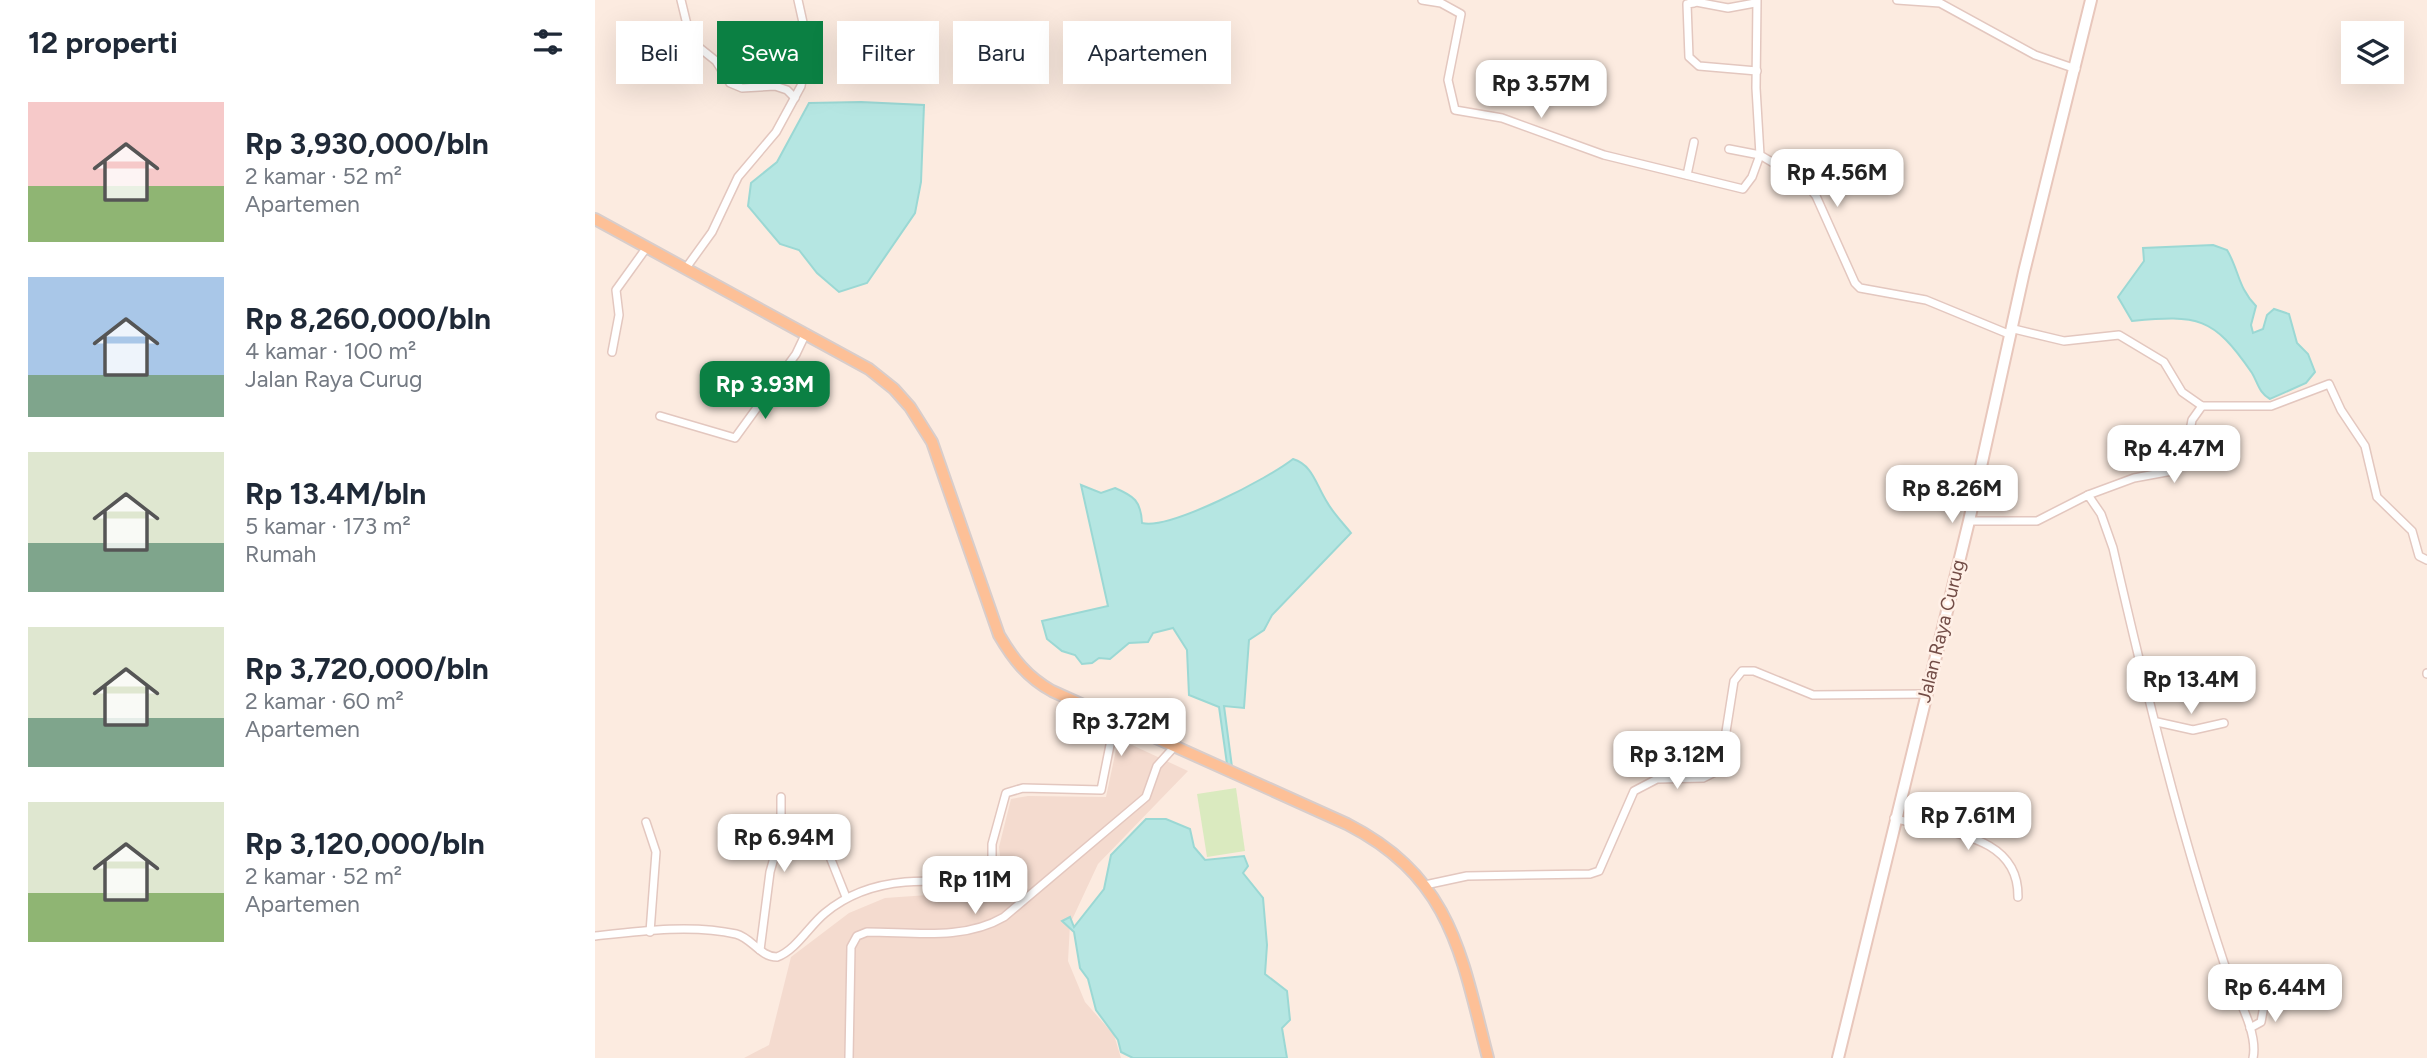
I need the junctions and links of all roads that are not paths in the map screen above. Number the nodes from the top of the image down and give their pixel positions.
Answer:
1 (681, 0) edge
2 (798, 0) edge
3 (1422, 0) edge
4 (1897, 0) edge
5 (2091, 0) edge
6 (1692, 1) edge
7 (1756, 1) edge
8 (2076, 69) junction
9 (1757, 71) junction
10 (795, 98) junction
11 (1694, 142) dead end
12 (1729, 149) dead end
13 (1760, 155) junction
14 (1687, 175) junction
15 (595, 219) edge
16 (646, 247) junction
17 (686, 268) junction
18 (2013, 332) junction
19 (806, 334) junction
20 (611, 352) dead end
21 (2202, 406) junction
22 (660, 416) dead end
23 (2088, 495) junction
24 (1969, 521) junction
25 (2427, 560) edge
26 (1925, 694) junction
27 (1115, 720) junction
28 (2157, 722) junction
29 (2224, 723) dead end
30 (1175, 746) junction
31 (781, 797) dead end
32 (1894, 818) junction
33 (646, 822) dead end
34 (828, 852) dead end
35 (1425, 885) junction
36 (846, 897) junction
37 (2018, 897) dead end
38 (650, 932) junction
39 (595, 936) edge
40 (760, 950) junction
41 (2266, 995) dead end
42 (2250, 1028) junction
43 (849, 1058) edge
44 (1488, 1058) edge
45 (1838, 1058) edge
46 (2253, 1058) edge

1 - 10 street
2 - 10 street
3 - 14 street
4 - 8 street
5 - 8 street, Jalan Raya Curug
6 - 7 street
6 - 9 street
7 - 9 street
8 - 18 street, Jalan Raya Curug
9 - 13 street
10 - 17 street
11 - 14 street
12 - 13 street
13 - 14 street
13 - 18 street
15 - 16 main road
16 - 17 main road
16 - 20 street
17 - 19 main road
18 - 21 street
18 - 24 street, Jalan Raya Curug
19 - 22 street
19 - 27 main road
21 - 23 street
21 - 25 street
23 - 24 street
23 - 28 street
24 - 26 street, Jalan Raya Curug
26 - 32 street, Jalan Raya Curug
26 - 35 street
27 - 30 main road
27 - 36 street
28 - 29 street
28 - 42 street
30 - 35 main road
30 - 43 street
31 - 40 street
32 - 37 street
32 - 45 street, Jalan Raya Curug
33 - 38 street
34 - 36 street
35 - 44 main road
36 - 40 street
38 - 39 street
38 - 40 street
41 - 42 street
42 - 46 street

